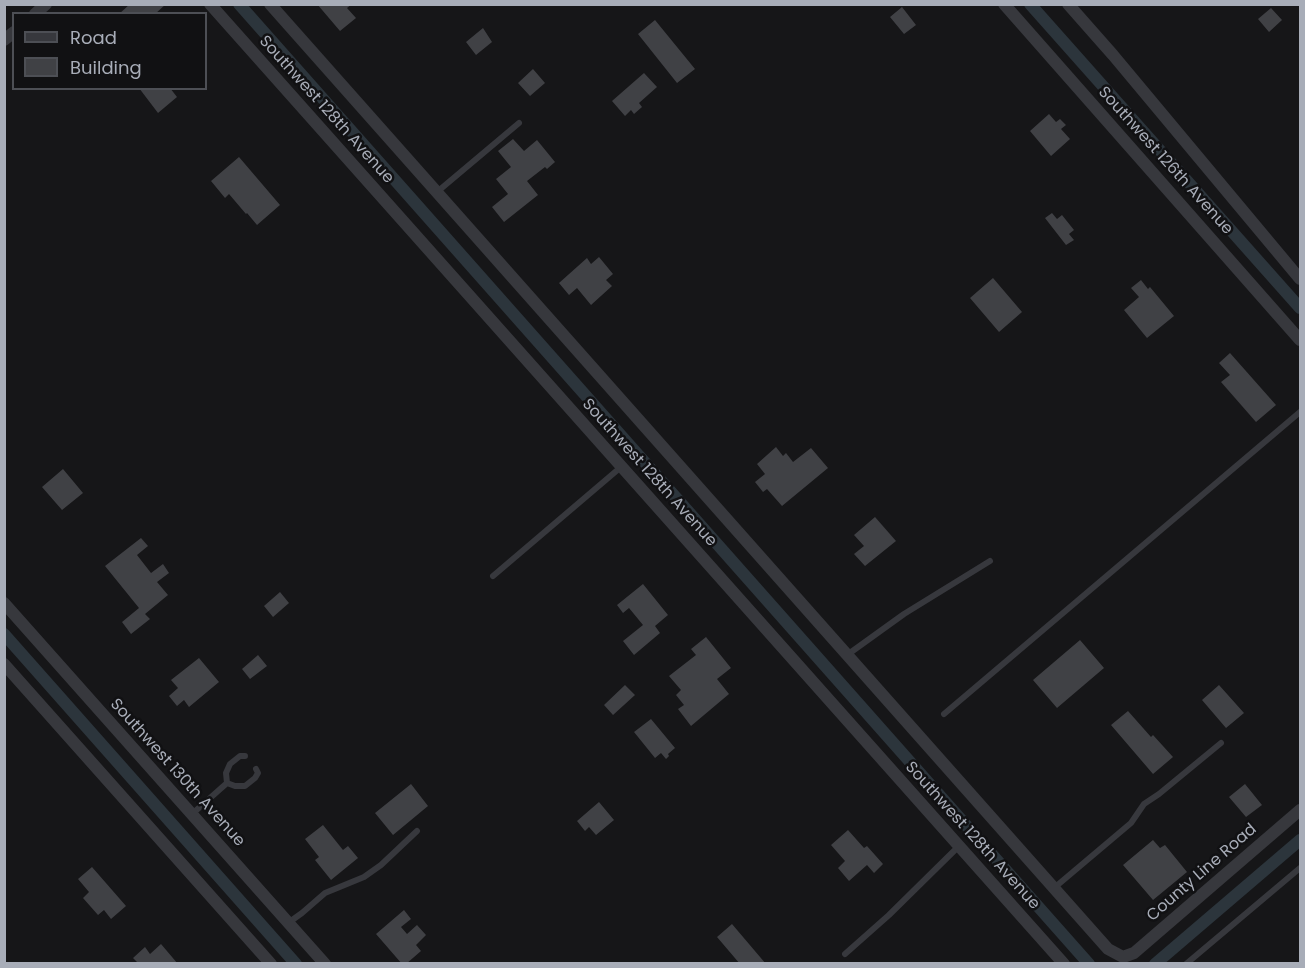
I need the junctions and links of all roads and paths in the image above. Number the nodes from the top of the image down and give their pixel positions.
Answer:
1 (210, 4) edge
2 (270, 4) edge
3 (1004, 4) edge
4 (1068, 4) edge
5 (519, 123) dead end
6 (437, 192) junction
7 (1299, 274) edge
8 (1300, 340) edge
9 (1300, 412) edge
10 (621, 467) junction
11 (990, 561) dead end
12 (494, 576) dead end
13 (4, 603) edge
14 (847, 655) junction
15 (4, 664) edge
16 (944, 714) dead end
17 (1221, 743) dead end
18 (245, 756) dead end
19 (256, 769) dead end
20 (227, 783) junction
21 (1300, 810) edge
22 (192, 814) junction
23 (417, 831) dead end
24 (959, 846) junction
25 (1300, 867) edge
26 (1054, 888) junction
27 (288, 923) junction
28 (845, 954) dead end
29 (1123, 957) joint
30 (271, 963) edge
31 (325, 963) edge
32 (1064, 963) edge
33 (1186, 963) edge

1 - 10 street, Southwest 128th Avenue
2 - 6 street, Southwest 128th Avenue
3 - 8 street, Southwest 126th Avenue
4 - 7 street, Southwest 126th Avenue
5 - 6 lane
6 - 14 street, Southwest 128th Avenue
9 - 16 lane
10 - 12 lane
10 - 24 street, Southwest 128th Avenue
11 - 14 lane
13 - 22 street, Southwest 130th Avenue
14 - 26 street, Southwest 128th Avenue
15 - 30 street
17 - 26 lane
18 - 20 lane
19 - 20 lane
20 - 22 lane
21 - 29 street, County Line Road
22 - 27 street, Southwest 130th Avenue
23 - 27 lane
24 - 28 lane
24 - 32 street, Southwest 128th Avenue
25 - 33 lane
26 - 29 street, Southwest 128th Avenue
27 - 31 street, Southwest 130th Avenue

